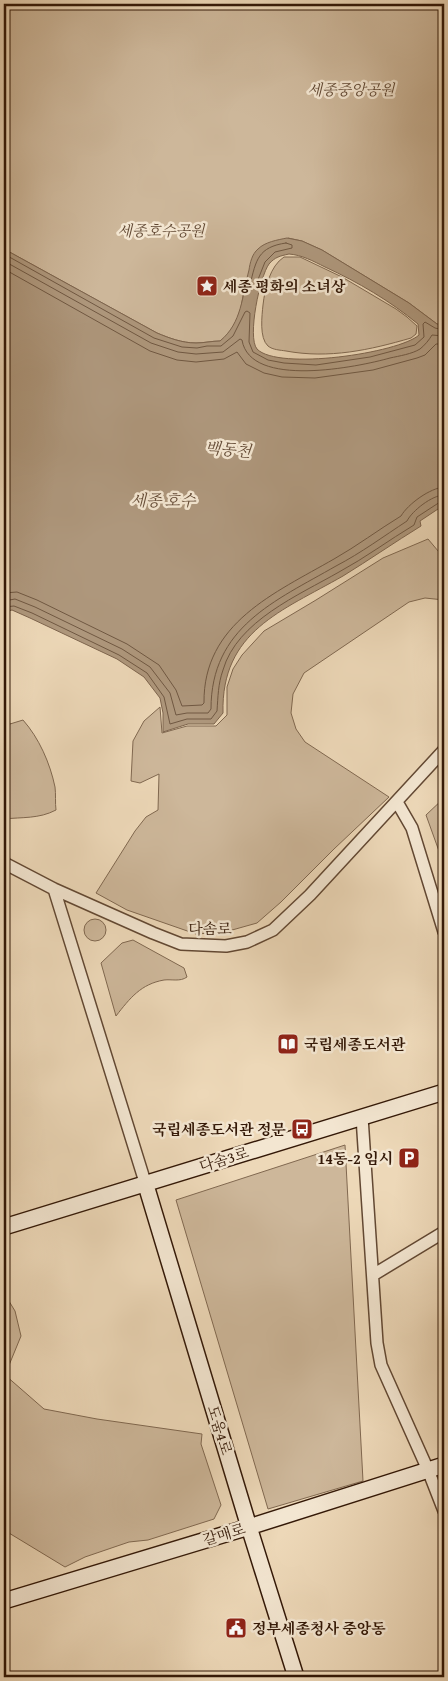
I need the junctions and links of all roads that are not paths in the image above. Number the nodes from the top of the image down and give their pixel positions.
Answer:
1 (444, 750) edge
2 (396, 802) junction
3 (4, 863) edge
4 (54, 889) junction
5 (444, 932) edge
6 (444, 1092) edge
7 (362, 1117) junction
8 (145, 1182) junction
9 (4, 1227) edge
10 (444, 1232) edge
11 (373, 1275) junction
12 (444, 1465) edge
13 (428, 1470) junction
14 (444, 1511) edge
15 (249, 1527) junction
16 (4, 1601) edge
17 (296, 1677) edge

1 - 2 street, 다솜로
2 - 4 street, 다솜로
2 - 5 street
3 - 4 street, 다솜로
4 - 8 street
6 - 7 street, 다솜3로
7 - 8 street, 다솜3로
7 - 11 street
8 - 9 street, 다솜3로
8 - 15 street, 도움4로
10 - 11 street
11 - 13 street
12 - 13 street, 갈매로
13 - 14 street
13 - 15 street, 갈매로
15 - 16 street, 갈매로
15 - 17 street, 도움4로

